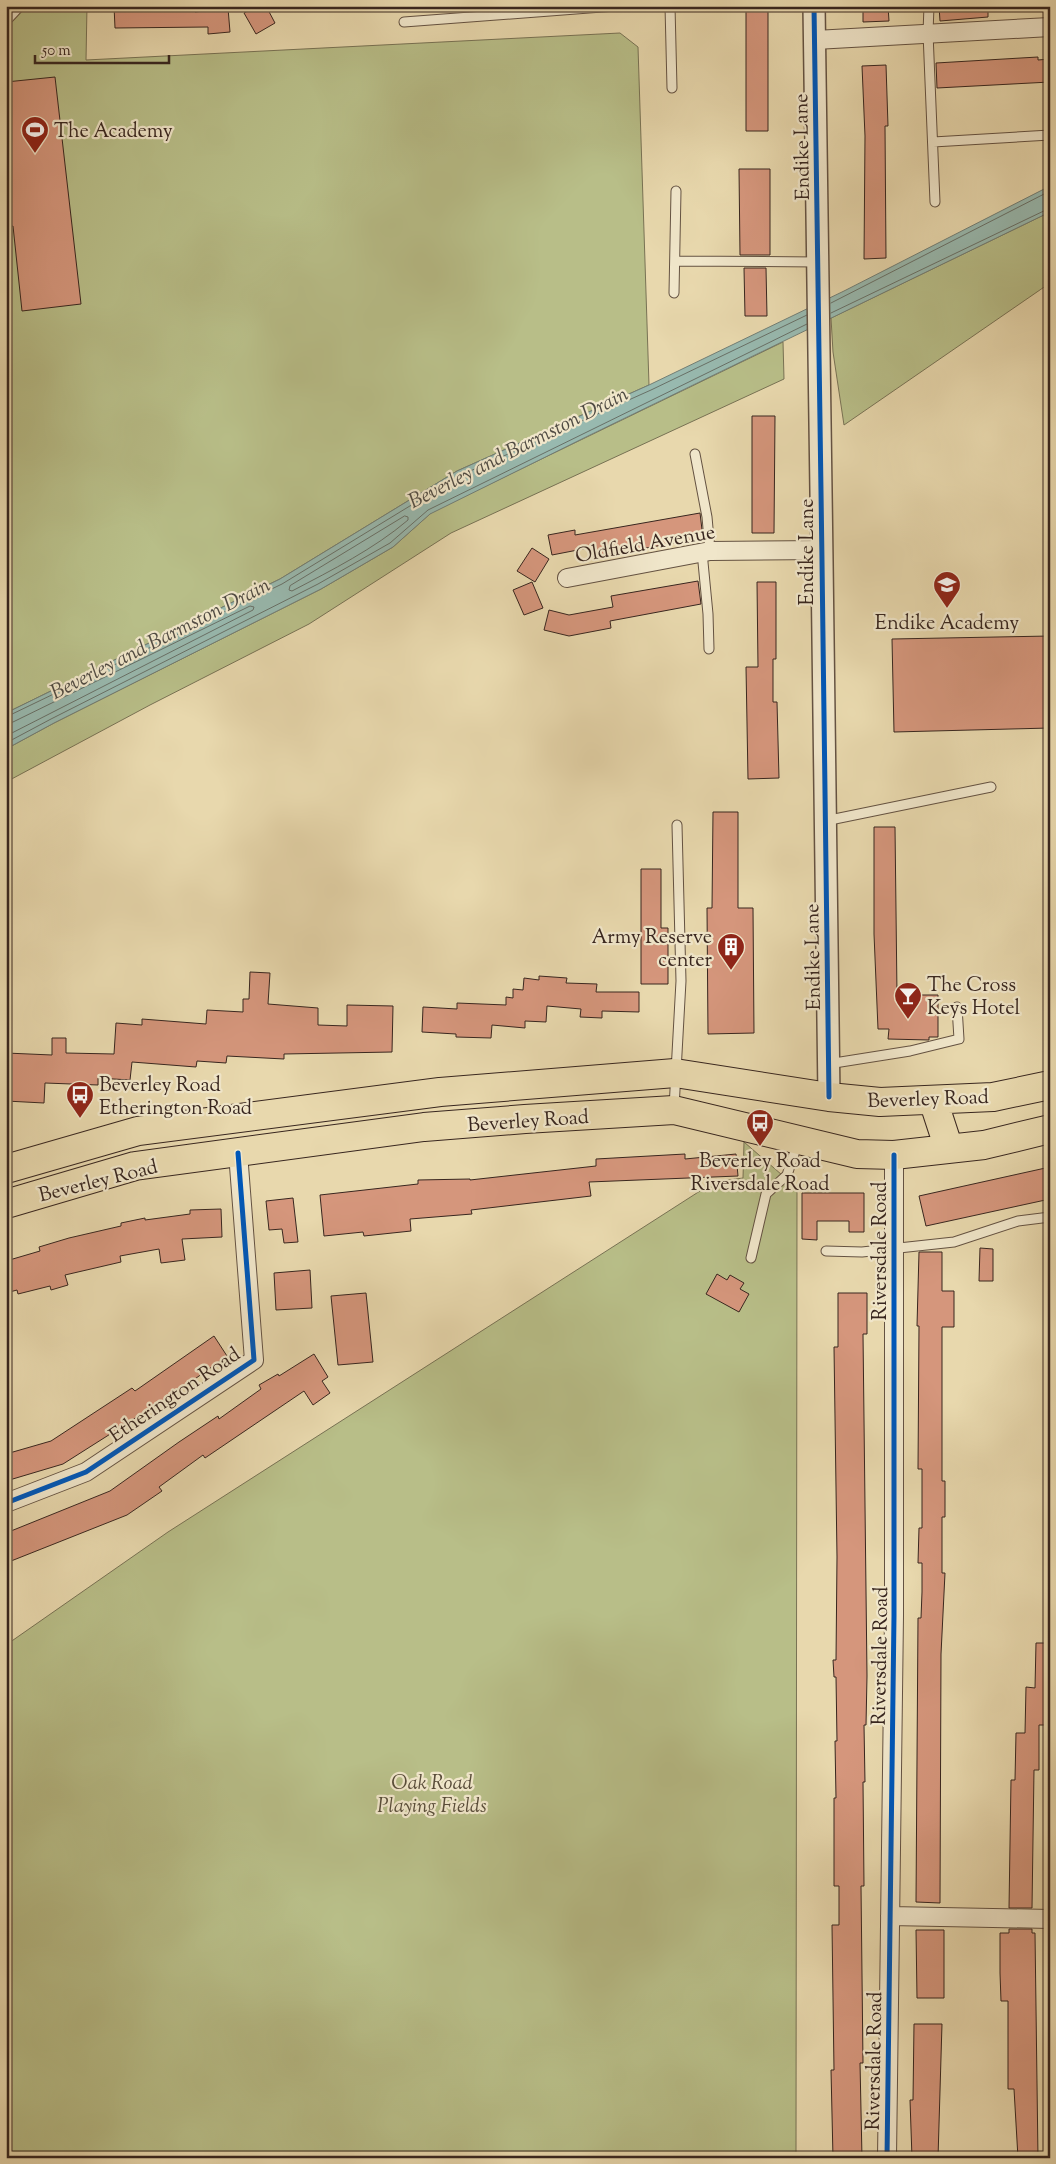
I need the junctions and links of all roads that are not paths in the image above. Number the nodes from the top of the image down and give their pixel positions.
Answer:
1 (20, 6) edge
2 (614, 6) edge
3 (670, 6) edge
4 (814, 6) edge
5 (929, 6) edge
6 (6, 21) edge
7 (404, 22) dead end
8 (1050, 27) edge
9 (928, 33) junction
10 (815, 40) junction
11 (672, 88) dead end
12 (1050, 135) edge
13 (933, 142) junction
14 (676, 191) dead end
15 (935, 202) dead end
16 (675, 261) junction
17 (818, 262) junction
18 (674, 293) dead end
19 (695, 454) dead end
20 (820, 550) junction
21 (706, 552) junction
22 (567, 578) dead end
23 (709, 649) dead end
24 (992, 787) dead end
25 (825, 821) junction
26 (677, 825) dead end
27 (957, 1007) dead end
28 (828, 1064) junction
29 (675, 1074) junction
30 (523, 1085) junction
31 (1050, 1085) edge
32 (829, 1097) junction
33 (933, 1100) junction
34 (311, 1109) junction
35 (674, 1110) junction
36 (525, 1119) junction
37 (159, 1128) junction
38 (1050, 1129) edge
39 (798, 1140) junction
40 (316, 1142) junction
41 (950, 1149) junction
42 (238, 1153) junction
43 (894, 1155) junction
44 (165, 1162) junction
45 (6, 1169) edge
46 (6, 1204) edge
47 (1050, 1217) edge
48 (894, 1247) junction
49 (826, 1251) dead end
50 (750, 1258) dead end
51 (6, 1503) edge
52 (890, 1916) junction
53 (1050, 1919) edge
54 (887, 2158) edge

1 - 6 lane
2 - 7 lane
3 - 11 lane
4 - 10 street, Endike Lane
5 - 9 lane
8 - 9 street
9 - 10 street
9 - 13 lane
10 - 17 street, Endike Lane
12 - 13 lane
13 - 15 lane
14 - 16 lane
16 - 17 lane
16 - 18 lane
17 - 20 street, Endike Lane
19 - 21 lane
20 - 21 street, Oldfield Avenue
20 - 25 street, Endike Lane
21 - 22 street, Oldfield Avenue
21 - 23 lane
24 - 25 lane
25 - 28 street, Endike Lane
26 - 29 lane
27 - 28 lane
28 - 32 street, Endike Lane
29 - 30 main road, Beverley Road
29 - 32 main road, Beverley Road
29 - 35 lane
30 - 34 main road, Beverley Road
30 - 36 main road
31 - 33 main road, Beverley Road
32 - 33 main road, Beverley Road
33 - 41 main road
34 - 37 main road, Beverley Road
34 - 40 main road
35 - 36 main road, Beverley Road
35 - 39 main road, Beverley Road
36 - 40 main road, Beverley Road
37 - 44 main road
37 - 45 main road, Beverley Road
38 - 41 main road, Beverley Road
39 - 43 main road, Beverley Road
39 - 50 lane
40 - 42 main road, Beverley Road
41 - 43 main road, Beverley Road
42 - 44 main road, Beverley Road
42 - 51 street, Etherington Road
43 - 48 street, Riversdale Road
44 - 46 main road, Beverley Road
47 - 48 lane
48 - 49 lane
48 - 52 street, Riversdale Road
52 - 53 street
52 - 54 street, Riversdale Road

